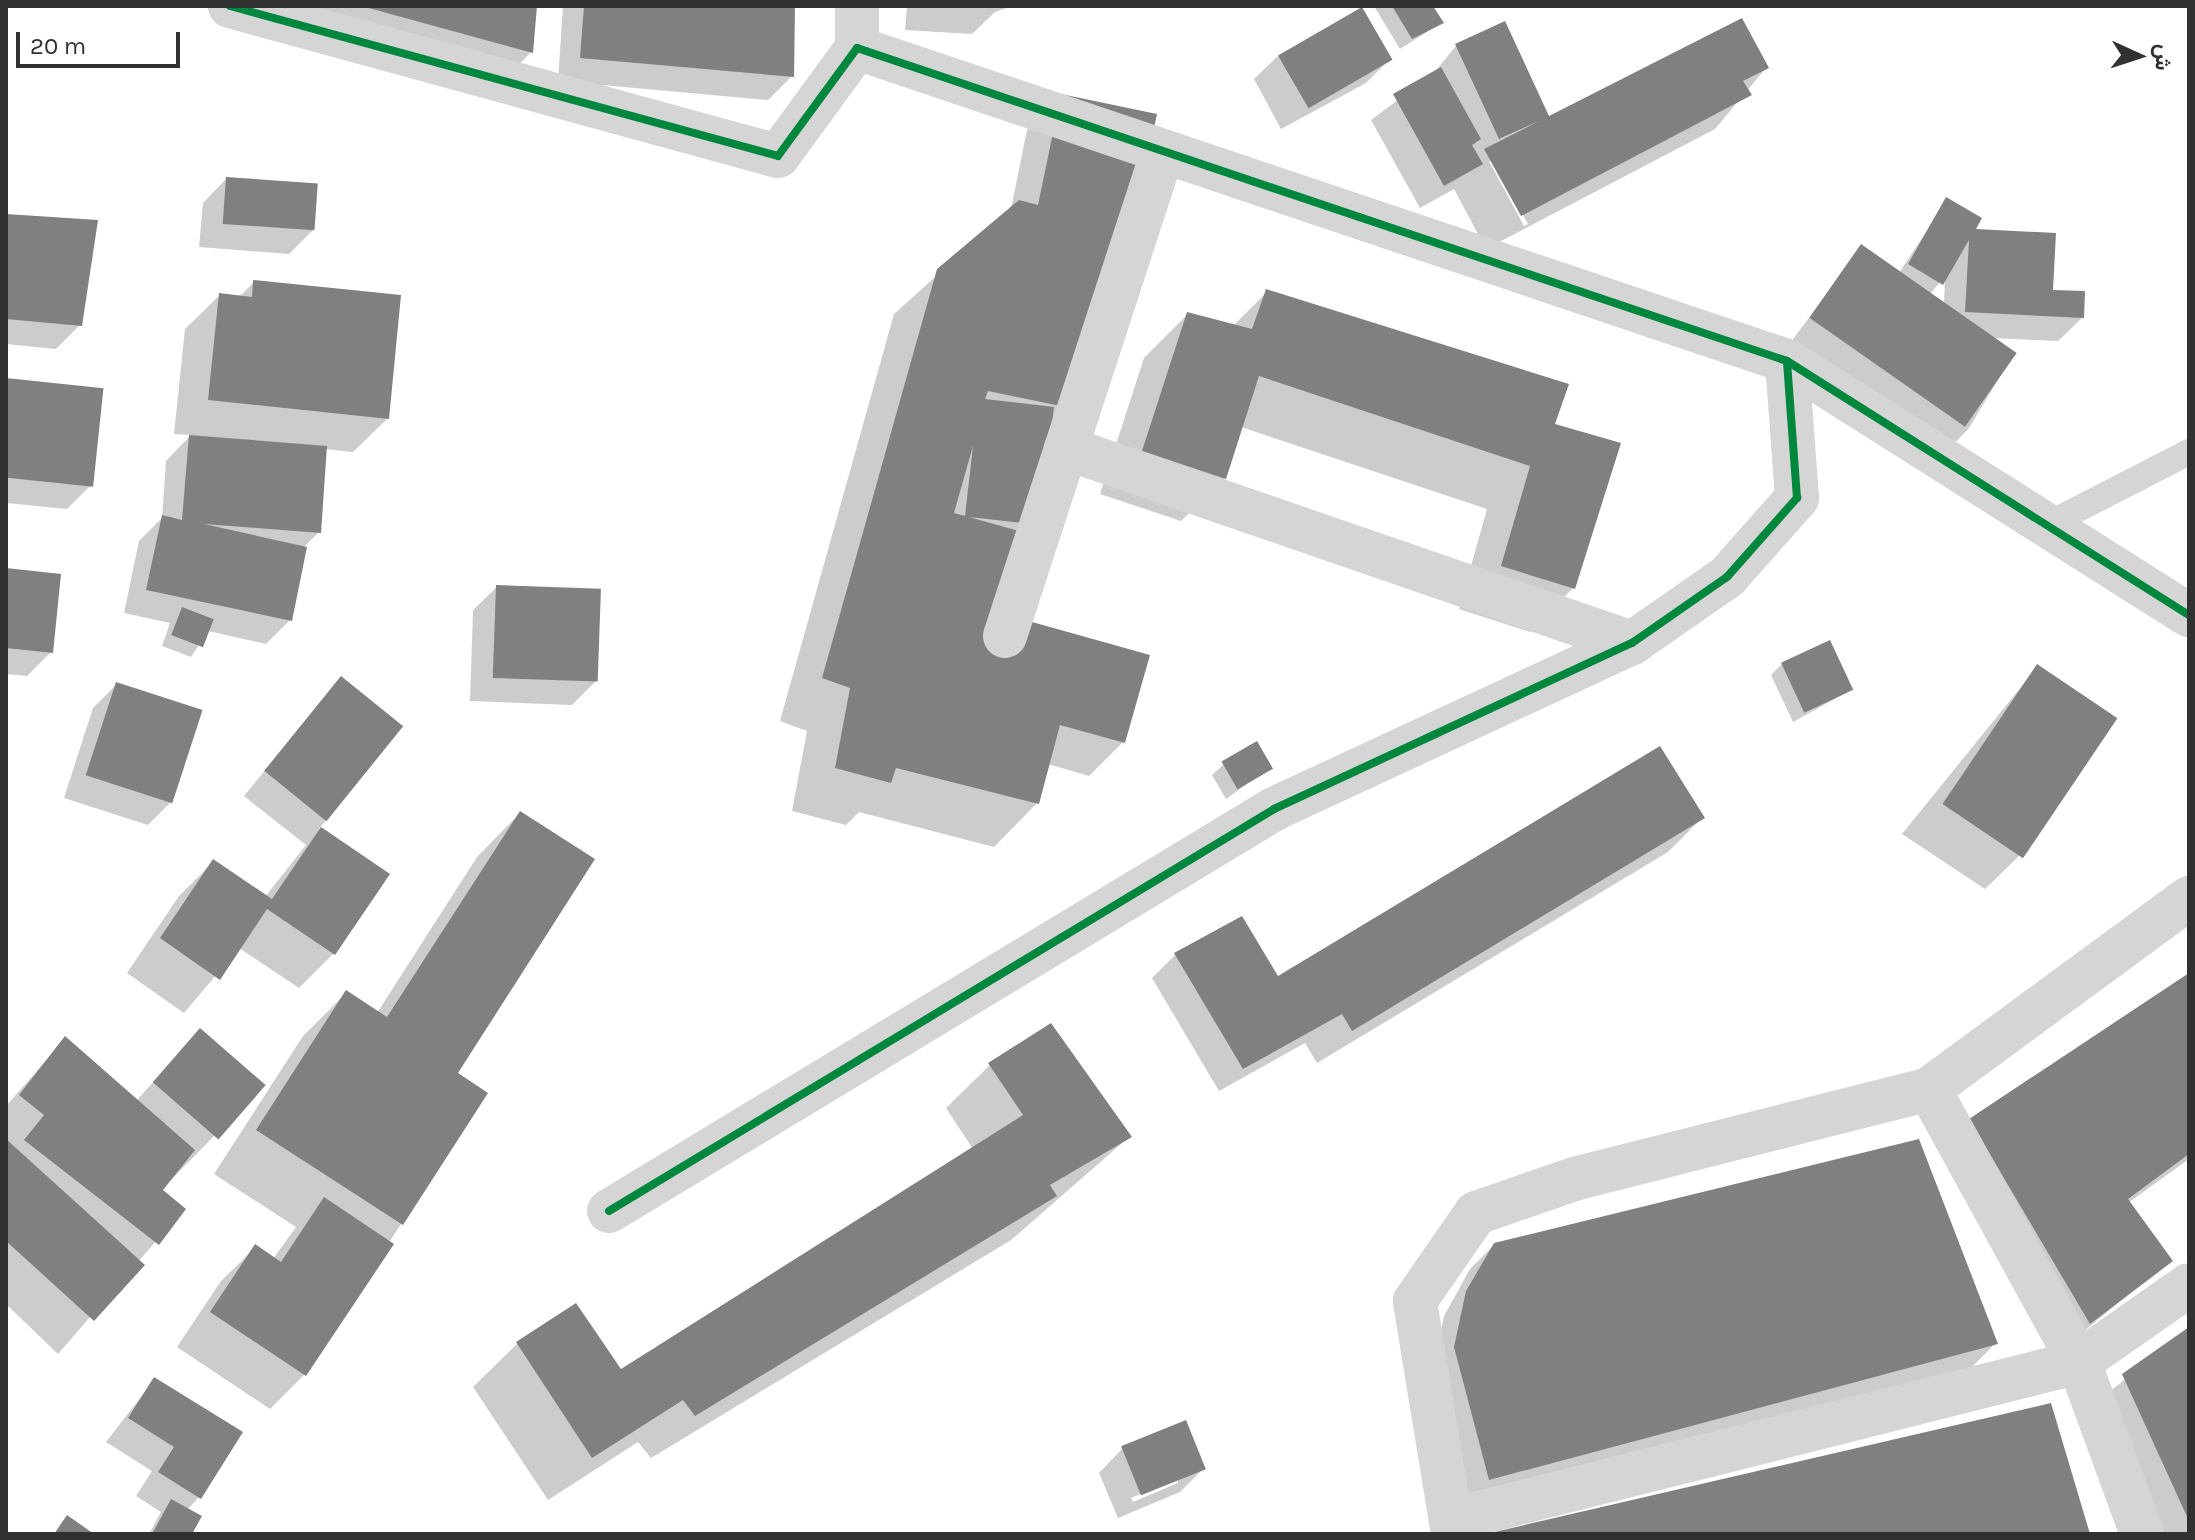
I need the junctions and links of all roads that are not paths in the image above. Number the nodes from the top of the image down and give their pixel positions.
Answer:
1 (230, 6) edge
2 (857, 27) edge
3 (1163, 151) junction
4 (1787, 361) junction
5 (1066, 448) junction
6 (2189, 452) edge
7 (2047, 525) junction
8 (2189, 615) edge
9 (1005, 636) dead end
10 (1632, 643) junction
11 (2189, 898) edge
12 (1929, 1089) junction
13 (609, 1211) dead end
14 (2189, 1285) edge
15 (2079, 1362) junction
16 (1452, 1527) edge
17 (2142, 1534) edge

1 - 2 street
2 - 3 street
3 - 4 street
3 - 5 street
4 - 7 street
4 - 10 street
5 - 9 street
5 - 10 street
6 - 7 lane
7 - 8 street
10 - 13 street
11 - 12 street
12 - 15 street
12 - 16 street
14 - 15 street
15 - 16 street
15 - 17 street

